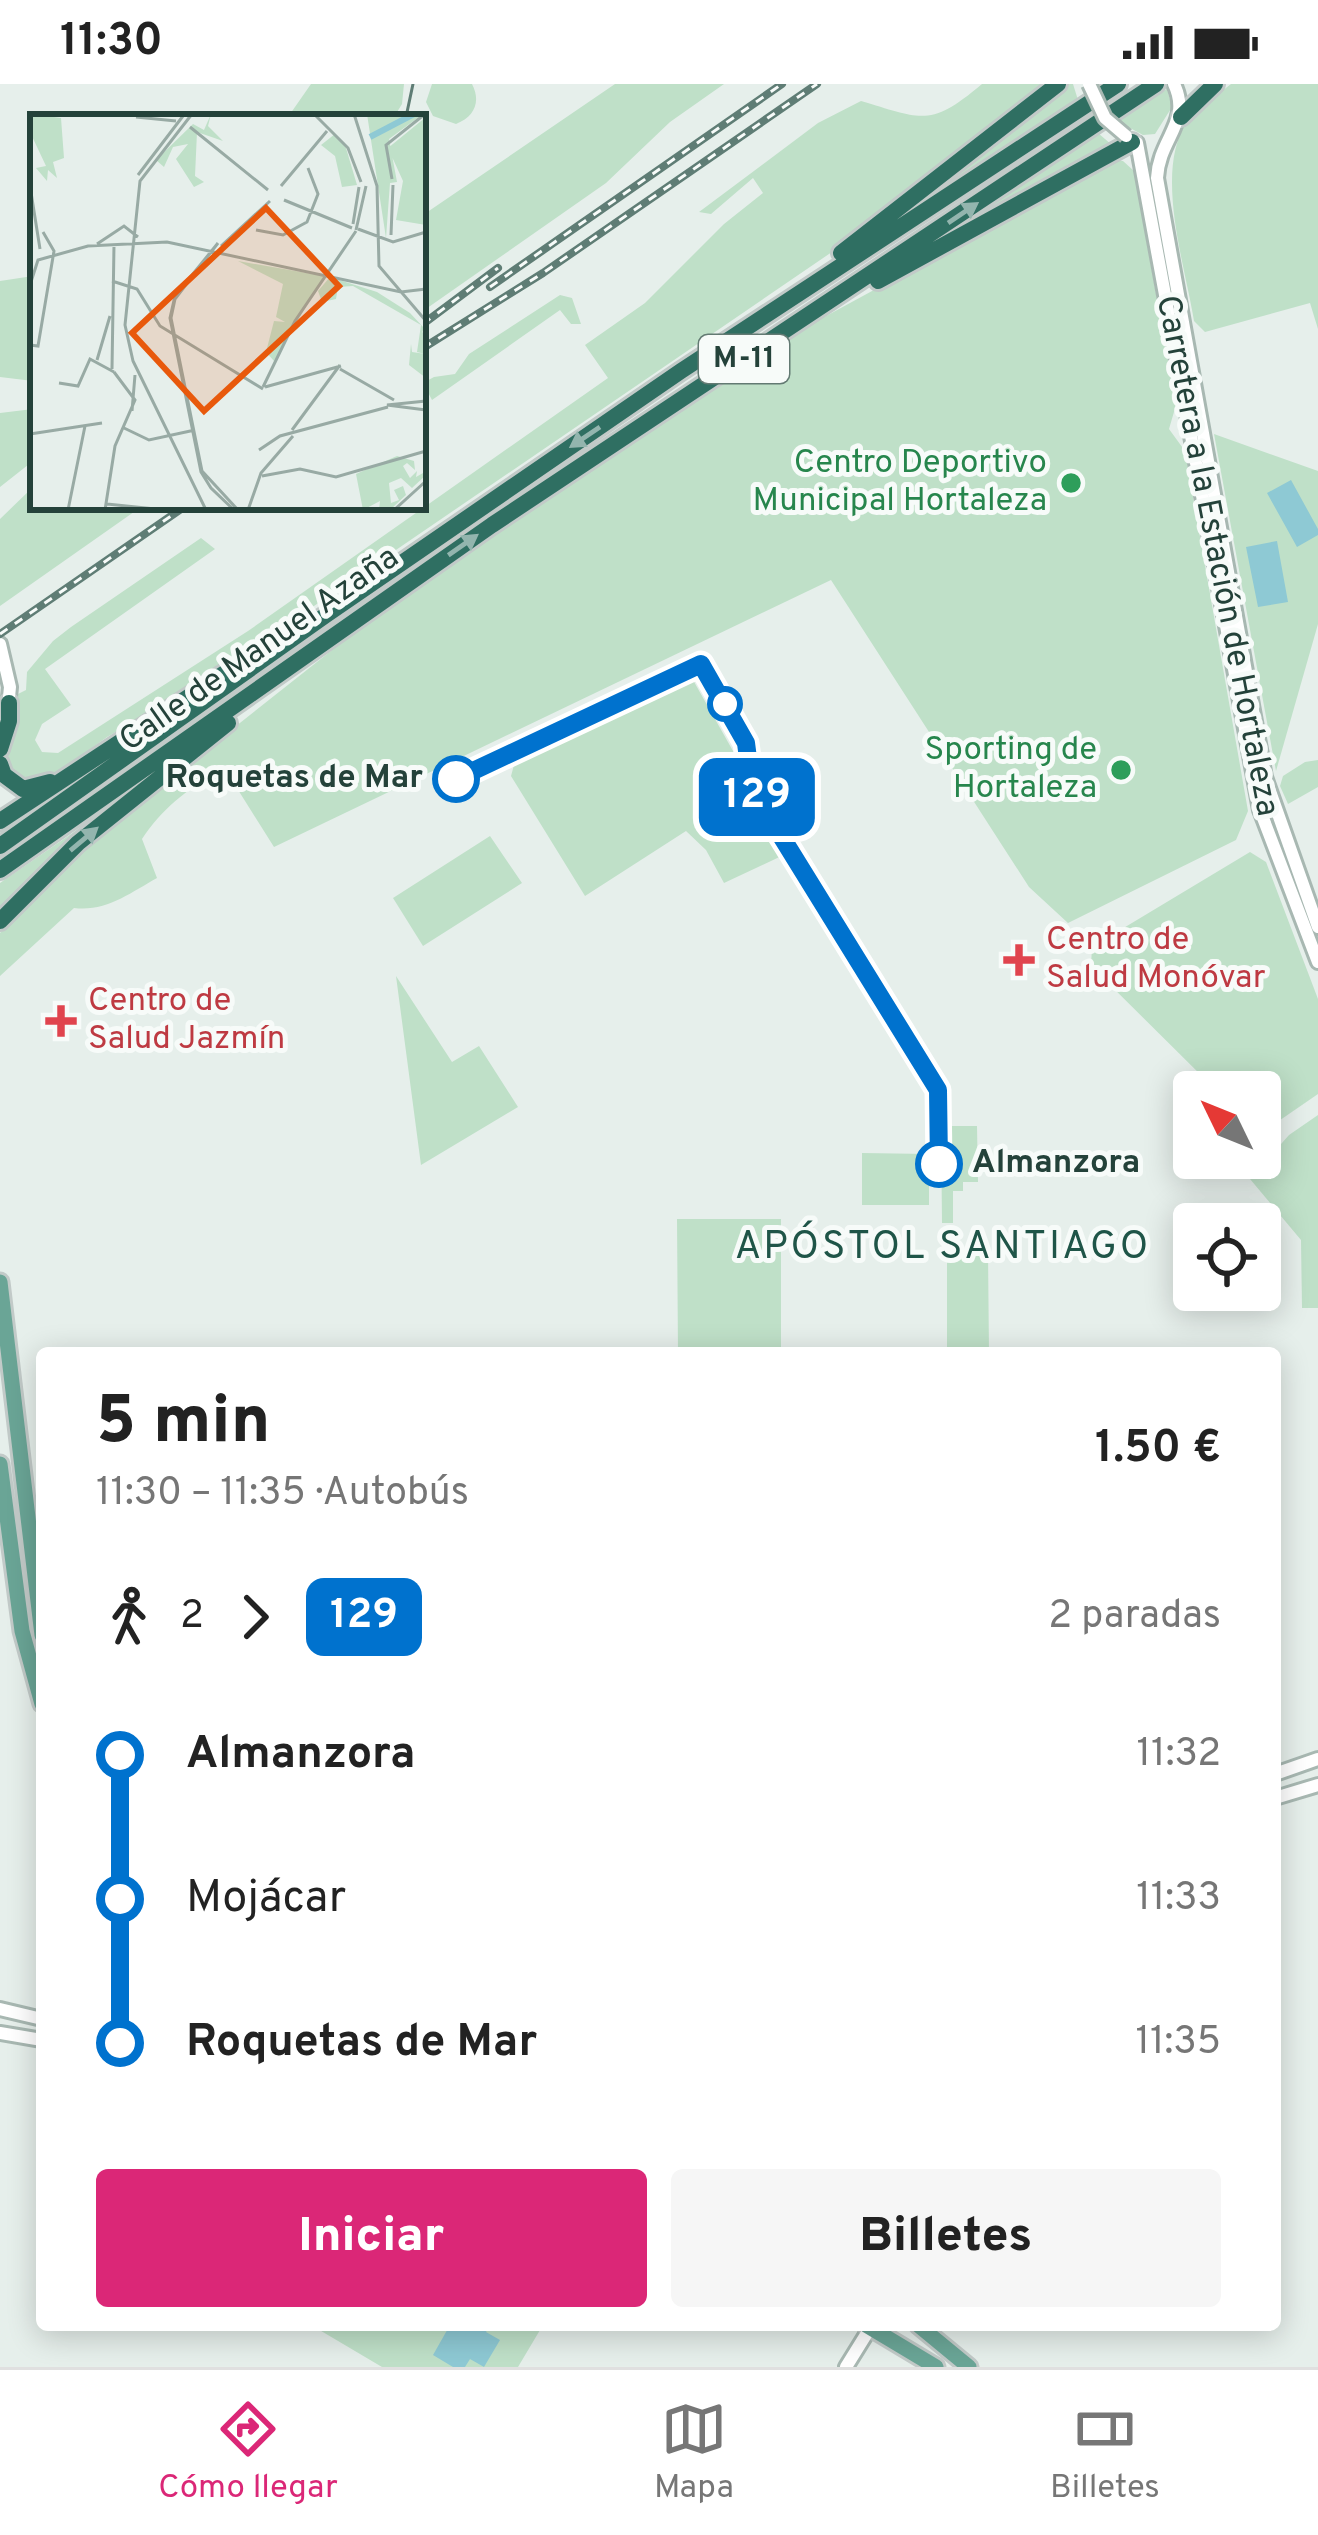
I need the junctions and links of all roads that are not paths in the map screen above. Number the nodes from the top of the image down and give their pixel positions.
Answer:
1 (1058, 84) edge
2 (1089, 84) edge
3 (1118, 84) edge
4 (1156, 84) edge
5 (1215, 84) edge
6 (1177, 90) edge
7 (1176, 125) junction
8 (1131, 140) junction
9 (828, 303) junction
10 (682, 371) junction
11 (326, 615) junction
12 (0, 644) edge
13 (315, 648) junction
14 (9, 703) junction
15 (138, 728) junction
16 (0, 729) edge
17 (0, 749) edge
18 (0, 764) edge
19 (0, 821) edge
20 (6, 842) edge
21 (0, 870) edge
22 (0, 921) edge
23 (1318, 927) edge
24 (1318, 962) edge
25 (0, 1282) edge
26 (0, 1464) edge
27 (36, 1584) edge
28 (36, 1682) edge
29 (1318, 1759) edge
30 (1281, 1772) edge
31 (1318, 1785) edge
32 (1281, 1796) edge
33 (0, 2008) edge
34 (36, 2017) edge
35 (0, 2033) edge
36 (36, 2039) edge
37 (867, 2331) edge
38 (878, 2331) edge
39 (916, 2331) edge
40 (920, 2331) edge
41 (923, 2331) edge
42 (895, 2342) junction
43 (919, 2356) junction
44 (846, 2367) edge
45 (936, 2367) edge
46 (969, 2367) edge

1 - 10 highway
2 - 8 street, Carretera a la Estación de Hortaleza, bridge
3 - 10 highway, Calle de Manuel Azaña / M-11
9 -> 4 highway, Calle de Manuel Azaña / M-11
5 - 7 highway
6 - 7 street, Carretera a la Estación de Hortaleza
7 - 8 street
7 - 23 street, Carretera a la Estación de Hortaleza
8 - 9 highway
8 - 24 street, Carretera a la Estación de Hortaleza
13 -> 9 highway, Calle de Manuel Azaña / M-11
10 -> 11 highway, Calle de Manuel Azaña / M-11
11 - 15 highway
11 - 20 highway, Calle de Manuel Azaña / M-11
12 - 14 street
13 - 21 highway, Calle de Manuel Azaña / M-11
22 -> 13 highway
14 - 16 street
14 - 17 highway
15 - 18 highway
15 - 19 highway
25 - 27 main road
26 - 28 main road
29 - 30 street
31 - 32 street
33 - 34 street
35 - 36 street
37 - 44 street
38 - 42 main road
39 - 42 main road
40 - 43 main road
41 - 46 main road
42 - 43 main road
43 - 45 main road

